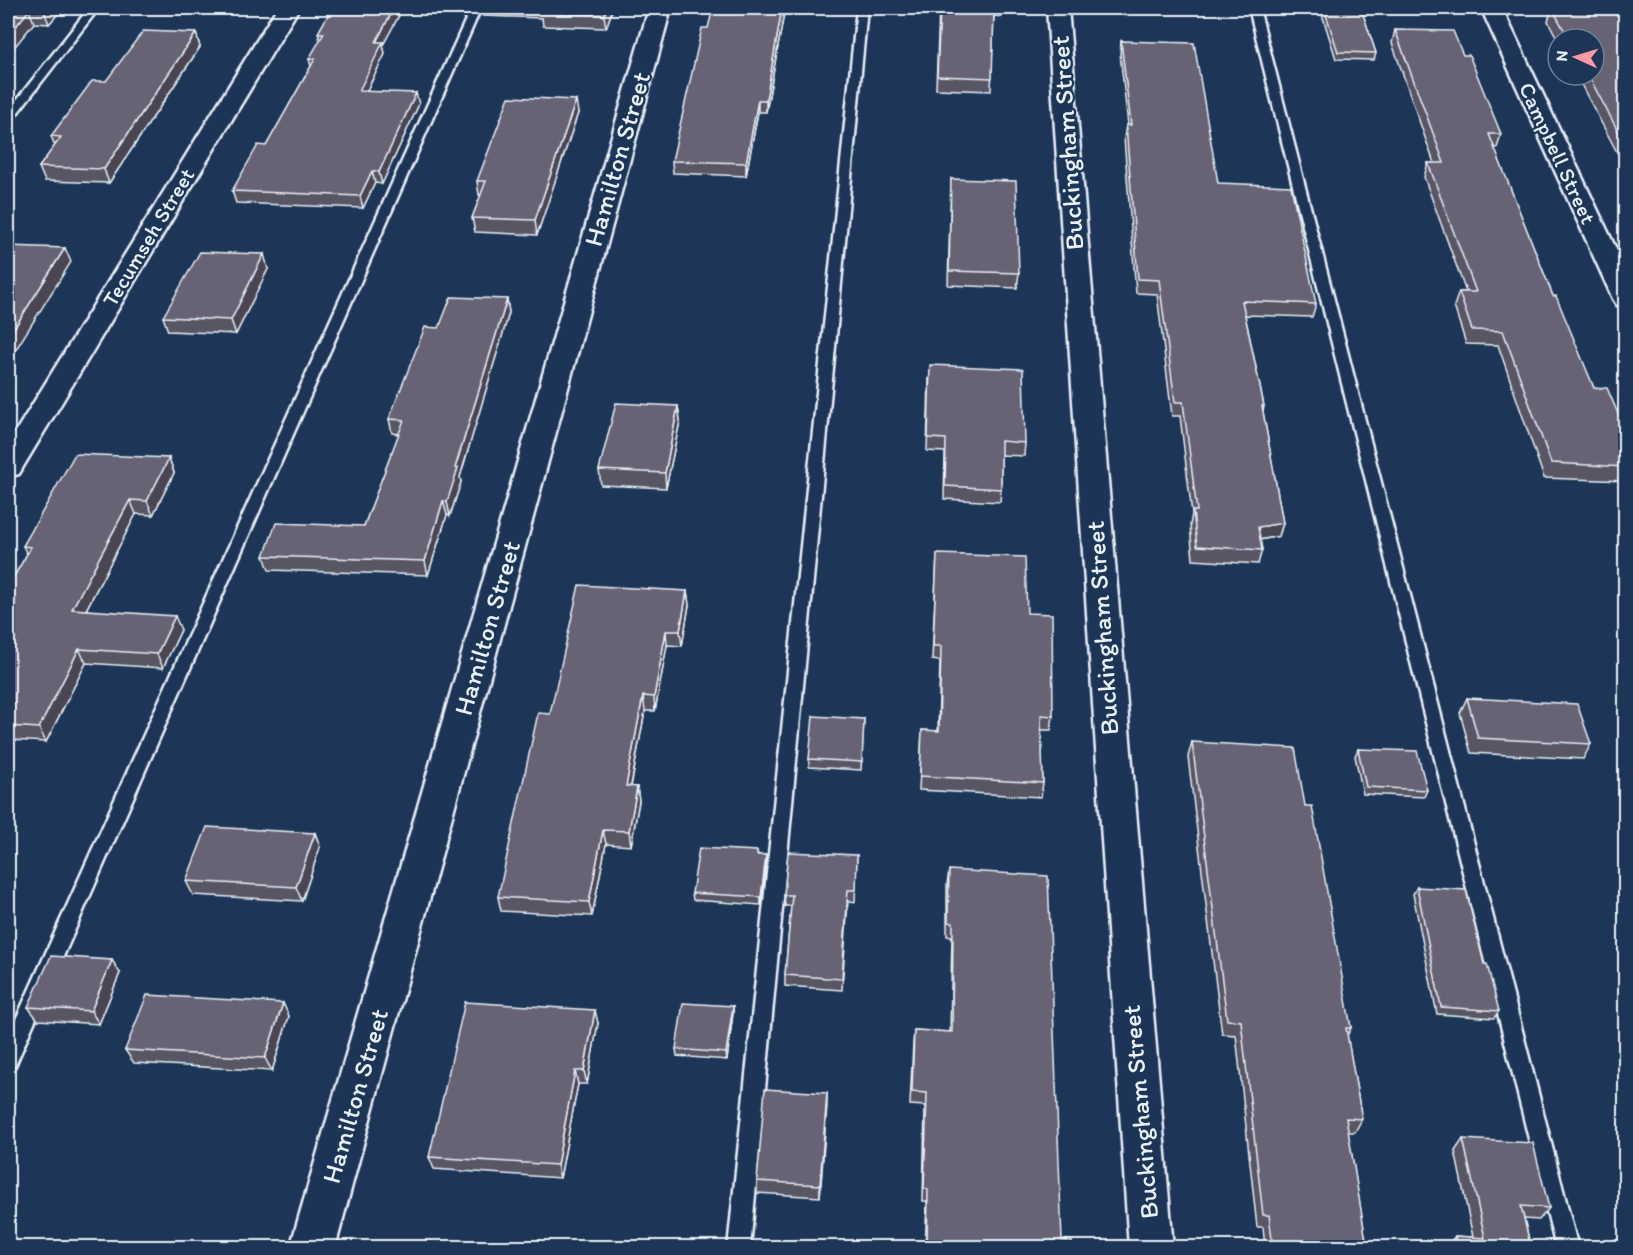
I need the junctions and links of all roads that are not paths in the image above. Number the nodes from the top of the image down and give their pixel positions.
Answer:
1 (94, 8) edge
2 (288, 8) edge
3 (476, 8) edge
4 (660, 8) edge
5 (862, 8) edge
6 (1057, 8) edge
7 (1254, 8) edge
8 (1491, 8) edge
9 (8, 118) edge
10 (1626, 299) edge
11 (8, 467) edge
12 (8, 1059) edge
13 (312, 1248) edge
14 (739, 1248) edge
15 (1151, 1248) edge
16 (1567, 1248) edge

1 - 9 lane
2 - 11 street, Tecumseh Street
3 - 12 lane
4 - 13 street, Hamilton Street
5 - 14 lane
6 - 15 street, Buckingham Street
7 - 16 lane
8 - 10 street, Campbell Street

